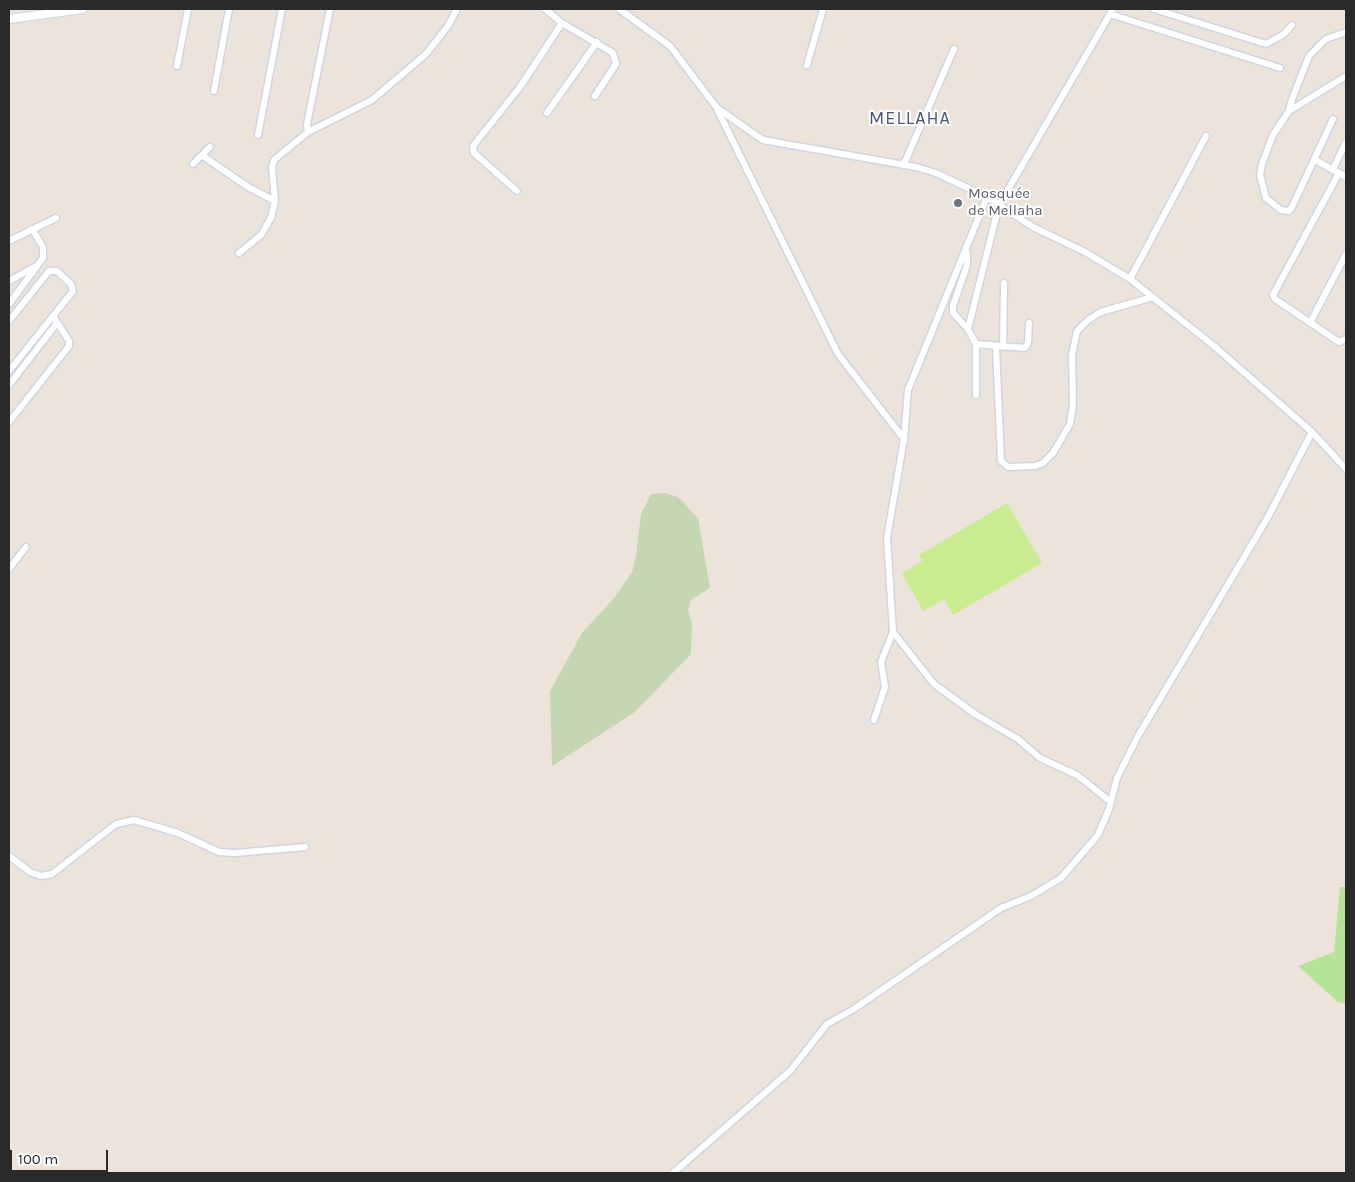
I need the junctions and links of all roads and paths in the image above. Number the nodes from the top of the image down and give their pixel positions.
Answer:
1 (83, 9) edge
2 (188, 9) edge
3 (228, 9) edge
4 (282, 9) edge
5 (330, 9) edge
6 (457, 9) edge
7 (544, 9) edge
8 (619, 9) edge
9 (823, 9) edge
10 (1154, 9) edge
11 (1112, 11) edge
12 (9, 19) edge
13 (562, 23) junction
14 (1292, 25) dead end
15 (1346, 32) edge
16 (597, 42) junction
17 (954, 49) dead end
18 (807, 65) dead end
19 (177, 66) dead end
20 (1280, 68) dead end
21 (1346, 76) edge
22 (214, 91) dead end
23 (595, 96) dead end
24 (717, 108) junction
25 (1289, 111) junction
26 (547, 113) dead end
27 (1333, 119) dead end
28 (308, 132) junction
29 (258, 135) dead end
30 (1206, 136) dead end
31 (1346, 142) edge
32 (210, 147) dead end
33 (203, 156) junction
34 (1314, 160) junction
35 (193, 164) dead end
36 (904, 164) junction
37 (1336, 171) junction
38 (1346, 177) edge
39 (517, 191) dead end
40 (988, 197) junction
41 (275, 201) junction
42 (999, 205) junction
43 (56, 218) dead end
44 (32, 229) junction
45 (9, 241) edge
46 (967, 249) junction
47 (239, 253) dead end
48 (1346, 254) edge
49 (39, 264) junction
50 (1130, 280) junction
51 (9, 281) edge
52 (1004, 284) dead end
53 (1153, 297) junction
54 (9, 304) edge
55 (53, 316) junction
56 (9, 321) edge
57 (57, 323) junction
58 (1029, 323) dead end
59 (1310, 323) junction
60 (968, 329) junction
61 (1346, 339) edge
62 (976, 344) junction
63 (999, 347) junction
64 (9, 371) edge
65 (9, 385) edge
66 (976, 395) dead end
67 (9, 422) edge
68 (1312, 432) junction
69 (904, 439) junction
70 (1346, 469) edge
71 (26, 547) dead end
72 (9, 569) edge
73 (893, 632) junction
74 (874, 720) dead end
75 (1111, 802) junction
76 (305, 847) dead end
77 (9, 856) edge
78 (673, 1173) edge

1 - 12 street
2 - 19 street
3 - 22 street
4 - 29 street
5 - 28 street
6 - 28 street
7 - 13 street
8 - 24 street
9 - 18 street
10 - 14 street
11 - 20 street
11 - 42 street
13 - 16 street
13 - 39 street
15 - 25 street
16 - 23 street
16 - 26 street
17 - 36 street
21 - 25 street
24 - 36 street
24 - 69 street
25 - 34 street
27 - 34 street
28 - 41 street
30 - 50 street
31 - 37 street
32 - 33 street
33 - 35 street
33 - 41 street
34 - 37 street
36 - 40 street
37 - 38 street
37 - 59 street
40 - 42 street
40 - 46 street
41 - 47 street
42 - 50 street
42 - 60 street
43 - 44 street
44 - 45 street
44 - 49 street
46 - 60 street
46 - 69 street
48 - 59 street
49 - 51 street
49 - 54 street
50 - 53 street
52 - 63 street
53 - 63 street
53 - 68 street
55 - 56 street
55 - 57 street
55 - 64 street
57 - 65 street
57 - 67 street
58 - 63 street
59 - 61 street
60 - 62 street
62 - 63 street
62 - 66 street
68 - 70 street
68 - 75 street
69 - 73 street
71 - 72 street
73 - 74 street
73 - 75 street
75 - 78 street
76 - 77 street

